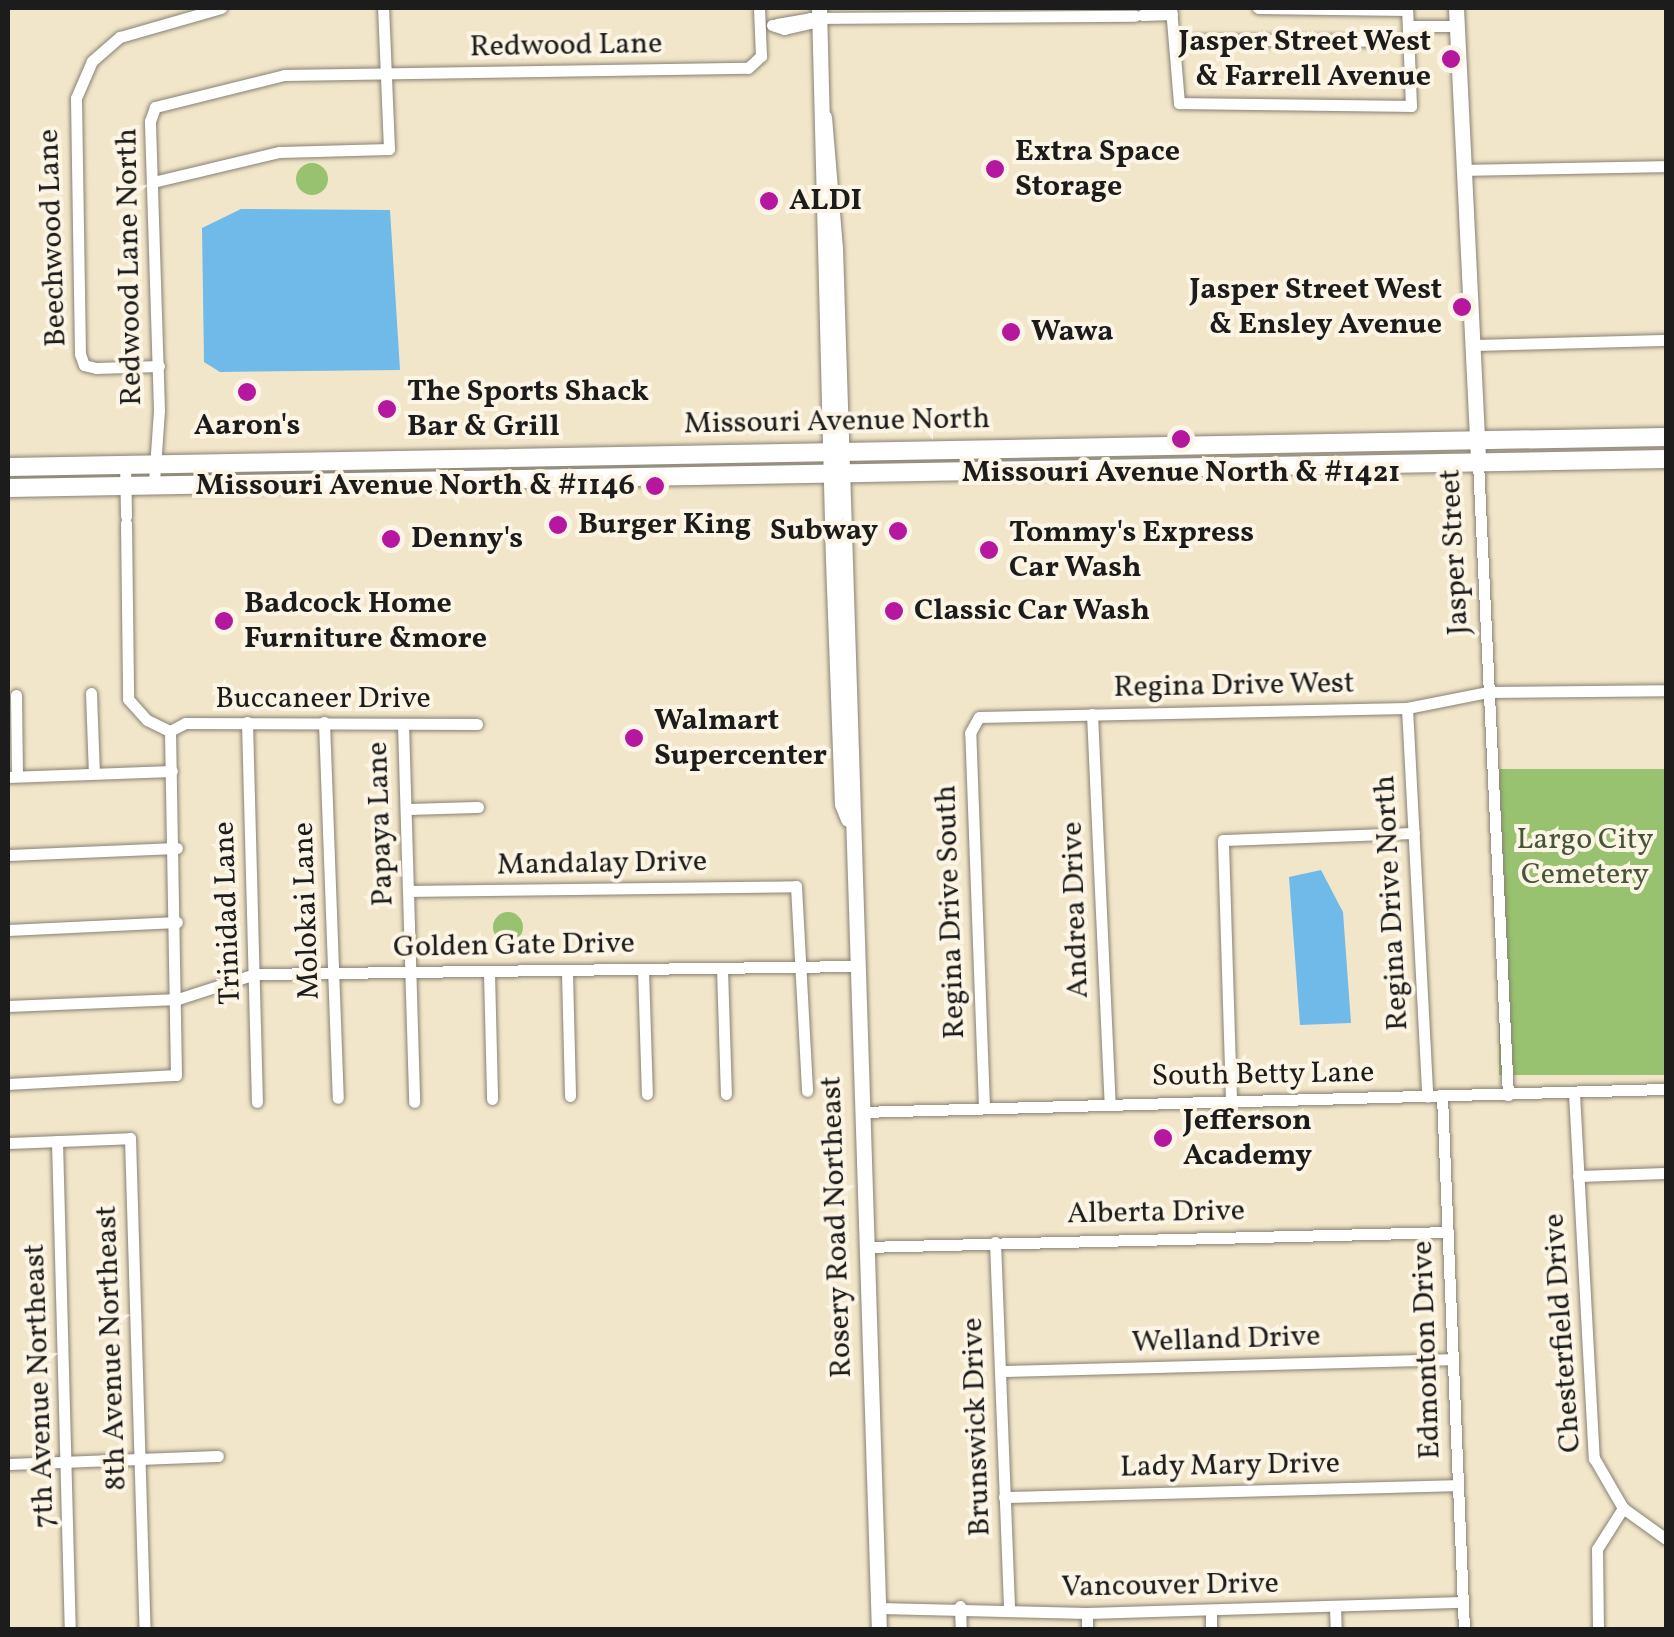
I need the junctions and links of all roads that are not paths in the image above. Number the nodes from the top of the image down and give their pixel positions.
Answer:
1 (221, 8) edge
2 (383, 8) edge
3 (759, 8) edge
4 (1258, 8) edge
5 (1456, 8) edge
6 (1407, 9) edge
7 (1172, 11) edge
8 (1105, 12) edge
9 (869, 13) edge
10 (819, 14) edge
11 (760, 25) junction
12 (1408, 26) junction
13 (1457, 26) junction
14 (1174, 40) junction
15 (1408, 42) junction
16 (386, 74) junction
17 (824, 116) junction
18 (1666, 166) edge
19 (1464, 170) junction
20 (153, 182) junction
21 (824, 247) junction
22 (838, 315) junction
23 (1666, 340) edge
24 (1472, 345) junction
25 (159, 366) junction
26 (1666, 437) edge
27 (1477, 440) junction
28 (1158, 444) junction
29 (1263, 444) junction
30 (836, 449) junction
31 (615, 453) junction
32 (481, 455) junction
33 (1666, 459) edge
34 (154, 460) junction
35 (125, 462) junction
36 (1478, 462) junction
37 (1147, 467) junction
38 (9, 468) edge
39 (1030, 468) junction
40 (837, 471) junction
41 (498, 476) junction
42 (458, 477) junction
43 (154, 482) junction
44 (126, 484) junction
45 (8, 488) edge
46 (1666, 690) edge
47 (1488, 692) junction
48 (91, 693) dead end
49 (16, 695) dead end
50 (1407, 708) junction
51 (1092, 714) junction
52 (979, 717) joint
53 (247, 722) junction
54 (324, 722) junction
55 (403, 724) junction
56 (478, 724) dead end
57 (170, 731) junction
58 (172, 770) junction
59 (94, 773) junction
60 (12, 776) edge
61 (478, 807) dead end
62 (406, 808) junction
63 (1414, 833) junction
64 (177, 848) junction
65 (8, 854) edge
66 (409, 891) junction
67 (177, 922) junction
68 (8, 930) edge
69 (856, 966) junction
70 (800, 968) junction
71 (722, 969) junction
72 (642, 970) junction
73 (334, 972) junction
74 (408, 972) junction
75 (489, 972) junction
76 (567, 972) junction
77 (256, 974) junction
78 (178, 999) junction
79 (8, 1006) edge
80 (8, 1084) edge
81 (1666, 1089) edge
82 (806, 1091) dead end
83 (1574, 1092) junction
84 (647, 1094) dead end
85 (726, 1094) dead end
86 (1508, 1095) junction
87 (570, 1096) dead end
88 (1427, 1096) junction
89 (1442, 1096) junction
90 (338, 1098) dead end
91 (492, 1098) dead end
92 (1232, 1099) junction
93 (257, 1102) dead end
94 (414, 1102) dead end
95 (1110, 1104) junction
96 (984, 1107) junction
97 (861, 1112) junction
98 (57, 1141) junction
99 (8, 1143) edge
100 (1666, 1174) edge
101 (1578, 1176) junction
102 (1448, 1232) junction
103 (996, 1242) junction
104 (865, 1246) junction
105 (1452, 1358) junction
106 (1001, 1370) junction
107 (218, 1456) dead end
108 (141, 1458) junction
109 (68, 1461) junction
110 (8, 1464) edge
111 (1456, 1485) junction
112 (1004, 1497) junction
113 (1623, 1508) junction
114 (1666, 1539) edge
115 (1462, 1602) junction
116 (960, 1606) junction
117 (1335, 1607) junction
118 (878, 1608) junction
119 (1211, 1610) junction
120 (1009, 1612) junction
121 (1087, 1613) junction
122 (70, 1630) edge
123 (145, 1630) edge
124 (879, 1630) edge
125 (961, 1630) edge
126 (1088, 1630) edge
127 (1212, 1630) edge
128 (1336, 1630) edge
129 (1464, 1630) edge
130 (1598, 1630) edge

1 - 25 street, Beechwood Lane
2 - 16 street
3 - 11 street
4 - 6 street
5 - 13 street, Jasper Street
6 - 12 street
7 - 8 street
7 - 14 street
8 - 9 street
9 - 10 street
10 - 11 street
10 - 17 street
11 - 16 street, Redwood Lane
12 - 13 street
12 - 15 street
13 - 19 street, Jasper Street
14 - 15 street
14 - 15 street
16 - 20 street, Redwood Lane North
16 - 20 street
17 - 21 street
17 - 22 street
18 - 19 street
19 - 24 street, Jasper Street
20 - 25 street, Redwood Lane North
21 - 22 street
21 - 30 street
22 - 30 street
23 - 24 street
24 - 27 street, Jasper Street
25 - 34 street, Redwood Lane North
26 - 27 main road, Missouri Avenue North
27 - 29 main road, Missouri Avenue North
27 - 36 street, Jasper Street
28 - 29 main road, Missouri Avenue North
28 - 30 main road, Missouri Avenue North
28 - 39 main road
29 - 37 main road
30 - 31 main road, Missouri Avenue North
30 - 40 street, Rosery Road Northeast
31 - 32 main road, Missouri Avenue North
31 - 41 main road
32 - 34 main road, Missouri Avenue North
32 - 42 main road
33 - 36 main road, Missouri Avenue North
34 - 35 main road, Missouri Avenue North
34 - 43 street, Redwood Lane North
35 - 38 main road, Missouri Avenue North
35 - 44 street
36 - 37 main road, Missouri Avenue North
36 - 47 street, Jasper Street
37 - 39 main road, Missouri Avenue North
39 - 40 main road, Missouri Avenue North
40 - 41 main road, Missouri Avenue North
40 - 69 street, Rosery Road Northeast
41 - 42 main road, Missouri Avenue North
42 - 43 main road, Missouri Avenue North
43 - 44 main road, Missouri Avenue North
44 - 45 main road, Missouri Avenue North
44 - 57 street
46 - 47 street, Regina Drive West
47 - 50 street, Regina Drive West
47 - 86 street, Jasper Street
48 - 59 street
49 - 60 street
50 - 51 street, Regina Drive West
50 - 63 street, Regina Drive North
51 - 52 street, Regina Drive West
51 - 95 street, Andrea Drive
52 - 96 street, Regina Drive South
53 - 54 street, Buccaneer Drive
53 - 57 street, Buccaneer Drive
53 - 77 street, Trinidad Lane
54 - 55 street, Buccaneer Drive
54 - 73 street, Molokai Lane
55 - 56 street, Buccaneer Drive
55 - 62 street, Papaya Lane
57 - 58 street
58 - 59 street
58 - 64 street
59 - 60 street
61 - 62 street
62 - 66 street, Papaya Lane
63 - 88 street, Regina Drive North
63 - 92 street
64 - 65 street
64 - 67 street
66 - 70 street, Mandalay Drive
66 - 74 street, Papaya Lane
67 - 68 street
67 - 78 street
69 - 70 street, Golden Gate Drive
69 - 97 street, Rosery Road Northeast
70 - 71 street, Golden Gate Drive
70 - 82 street
71 - 72 street, Golden Gate Drive
71 - 85 street
72 - 76 street, Golden Gate Drive
72 - 84 street
73 - 74 street, Golden Gate Drive
73 - 77 street, Golden Gate Drive
73 - 90 street, Molokai Lane
74 - 75 street, Golden Gate Drive
74 - 94 street, Papaya Lane
75 - 76 street, Golden Gate Drive
75 - 91 street
76 - 87 street
77 - 78 street, Golden Gate Drive
77 - 93 street, Trinidad Lane
78 - 79 street, Golden Gate Drive
78 - 80 street
81 - 83 street, South Betty Lane
83 - 86 street, South Betty Lane
83 - 101 street, Chesterfield Drive
86 - 89 street, South Betty Lane
88 - 89 street, South Betty Lane
88 - 92 street, South Betty Lane
89 - 102 street, Edmonton Drive
92 - 95 street, South Betty Lane
95 - 96 street, South Betty Lane
96 - 97 street, South Betty Lane
97 - 104 street, Rosery Road Northeast
98 - 99 street
98 - 108 street, 8th Avenue Northeast
98 - 109 street, 7th Avenue Northeast
100 - 101 street
101 - 113 street, Chesterfield Drive
102 - 103 street, Alberta Drive
102 - 105 street, Edmonton Drive
103 - 104 street, Alberta Drive
103 - 106 street, Brunswick Drive
104 - 118 street, Rosery Road Northeast
105 - 106 street, Welland Drive
105 - 111 street, Edmonton Drive
106 - 112 street, Brunswick Drive
107 - 108 street
108 - 109 street
108 - 123 street, 8th Avenue Northeast
109 - 110 street
109 - 122 street, 7th Avenue Northeast
111 - 112 street, Lady Mary Drive
111 - 115 street, Edmonton Drive
112 - 120 street, Brunswick Drive
113 - 114 street, Chesterfield Drive
113 - 130 street
115 - 117 street, Vancouver Drive
115 - 129 street, Edmonton Drive
116 - 118 street, Vancouver Drive
116 - 120 street, Vancouver Drive
116 - 125 street
117 - 119 street, Vancouver Drive
117 - 128 street
118 - 124 street, Rosery Road Northeast
119 - 121 street, Vancouver Drive
119 - 127 street
120 - 121 street, Vancouver Drive
121 - 126 street

